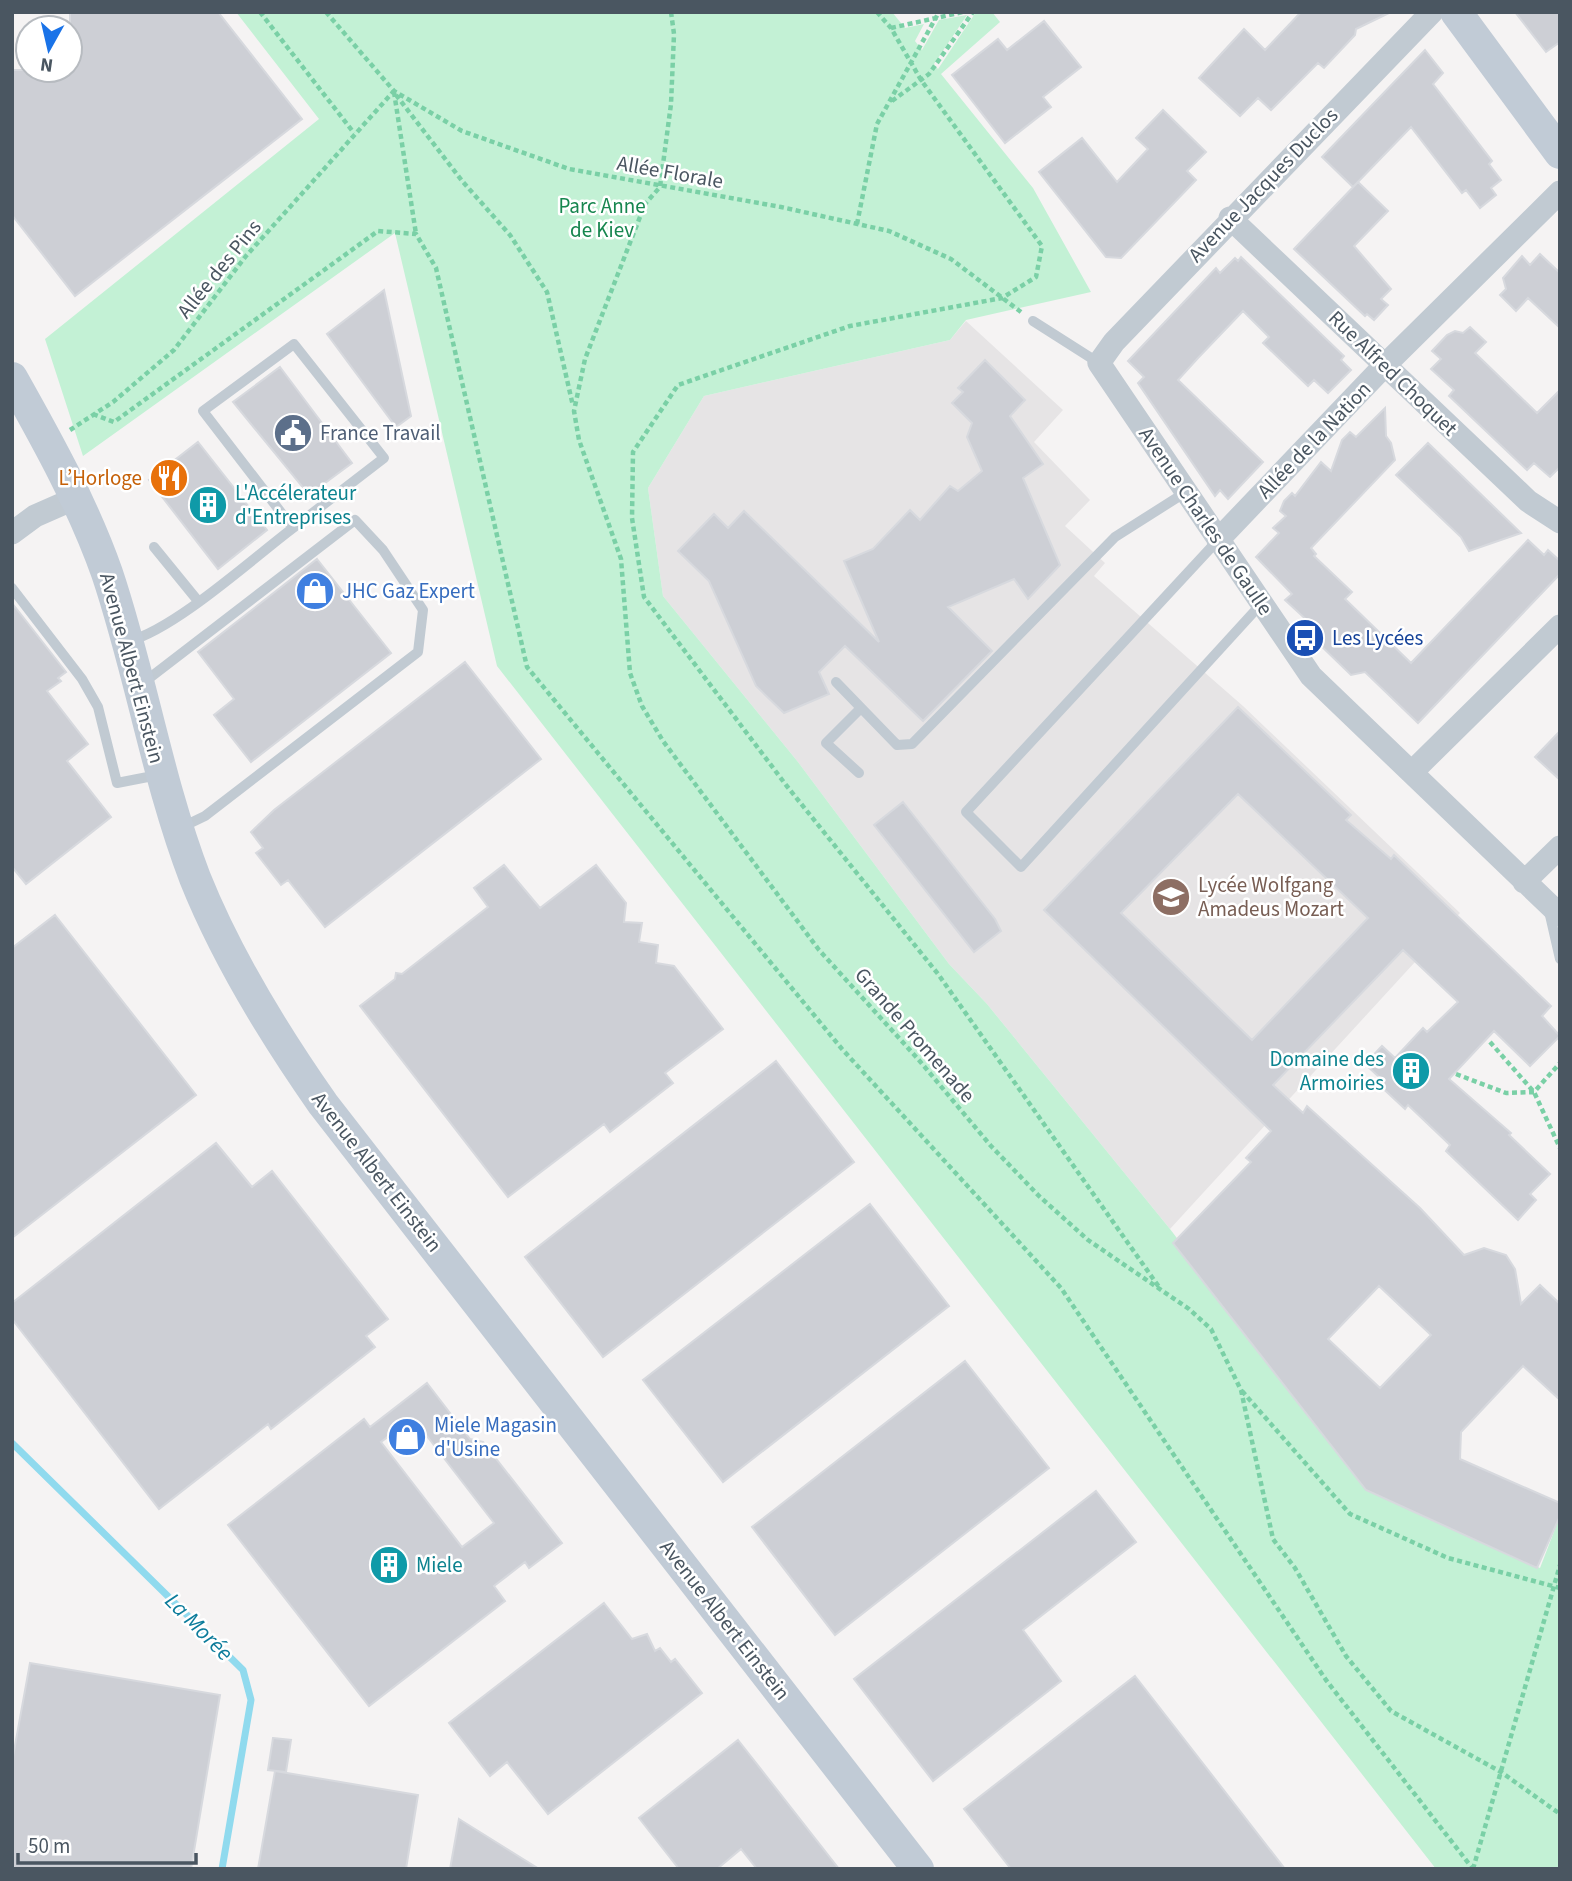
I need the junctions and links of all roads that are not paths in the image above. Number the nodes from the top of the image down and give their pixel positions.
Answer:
1 (1432, 12) edge
2 (1456, 12) edge
3 (1560, 153) edge
4 (1560, 192) edge
5 (1230, 218) junction
6 (1032, 321) road end
7 (1099, 363) junction
8 (1385, 365) junction
9 (12, 378) edge
10 (1186, 492) junction
11 (76, 498) junction
12 (1560, 523) edge
13 (293, 528) junction
14 (12, 533) edge
15 (1218, 540) junction
16 (154, 547) dead end
17 (12, 588) edge
18 (198, 601) junction
19 (1262, 603) junction
20 (1560, 626) edge
21 (127, 642) junction
22 (835, 682) dead end
23 (140, 686) junction
24 (861, 708) junction
25 (1412, 772) junction
26 (859, 773) dead end
27 (161, 774) junction
28 (178, 830) junction
29 (1560, 847) edge
30 (1524, 882) junction
31 (1553, 910) edge
32 (1560, 959) edge
33 (918, 1869) edge

1 - 5 street, Avenue Jacques Duclos
2 - 3 street
4 - 8 street, Allée de la Nation
5 - 7 street, Avenue Jacques Duclos
5 - 8 street, Rue Alfred Choquet
6 - 7 lane
7 - 10 street, Avenue Charles de Gaulle
8 - 12 street, Rue Alfred Choquet
8 - 15 street, Allée de la Nation
9 - 11 street, Avenue Albert Einstein
10 - 15 street, Avenue Charles de Gaulle
10 - 24 lane
11 - 14 street
11 - 21 street, Avenue Albert Einstein
13 - 13 lane
13 - 18 lane
15 - 19 street, Avenue Charles de Gaulle
15 - 19 lane
16 - 18 lane
17 - 27 lane
18 - 21 lane
19 - 25 street, Avenue Charles de Gaulle
20 - 25 street
21 - 23 street, Avenue Albert Einstein
22 - 24 lane
23 - 27 street, Avenue Albert Einstein
23 - 28 lane
24 - 26 lane
25 - 30 street, Avenue Charles de Gaulle
27 - 28 street, Avenue Albert Einstein
28 - 33 street, Avenue Albert Einstein
29 - 30 street
30 - 31 street, Avenue Charles de Gaulle
31 - 32 lane

